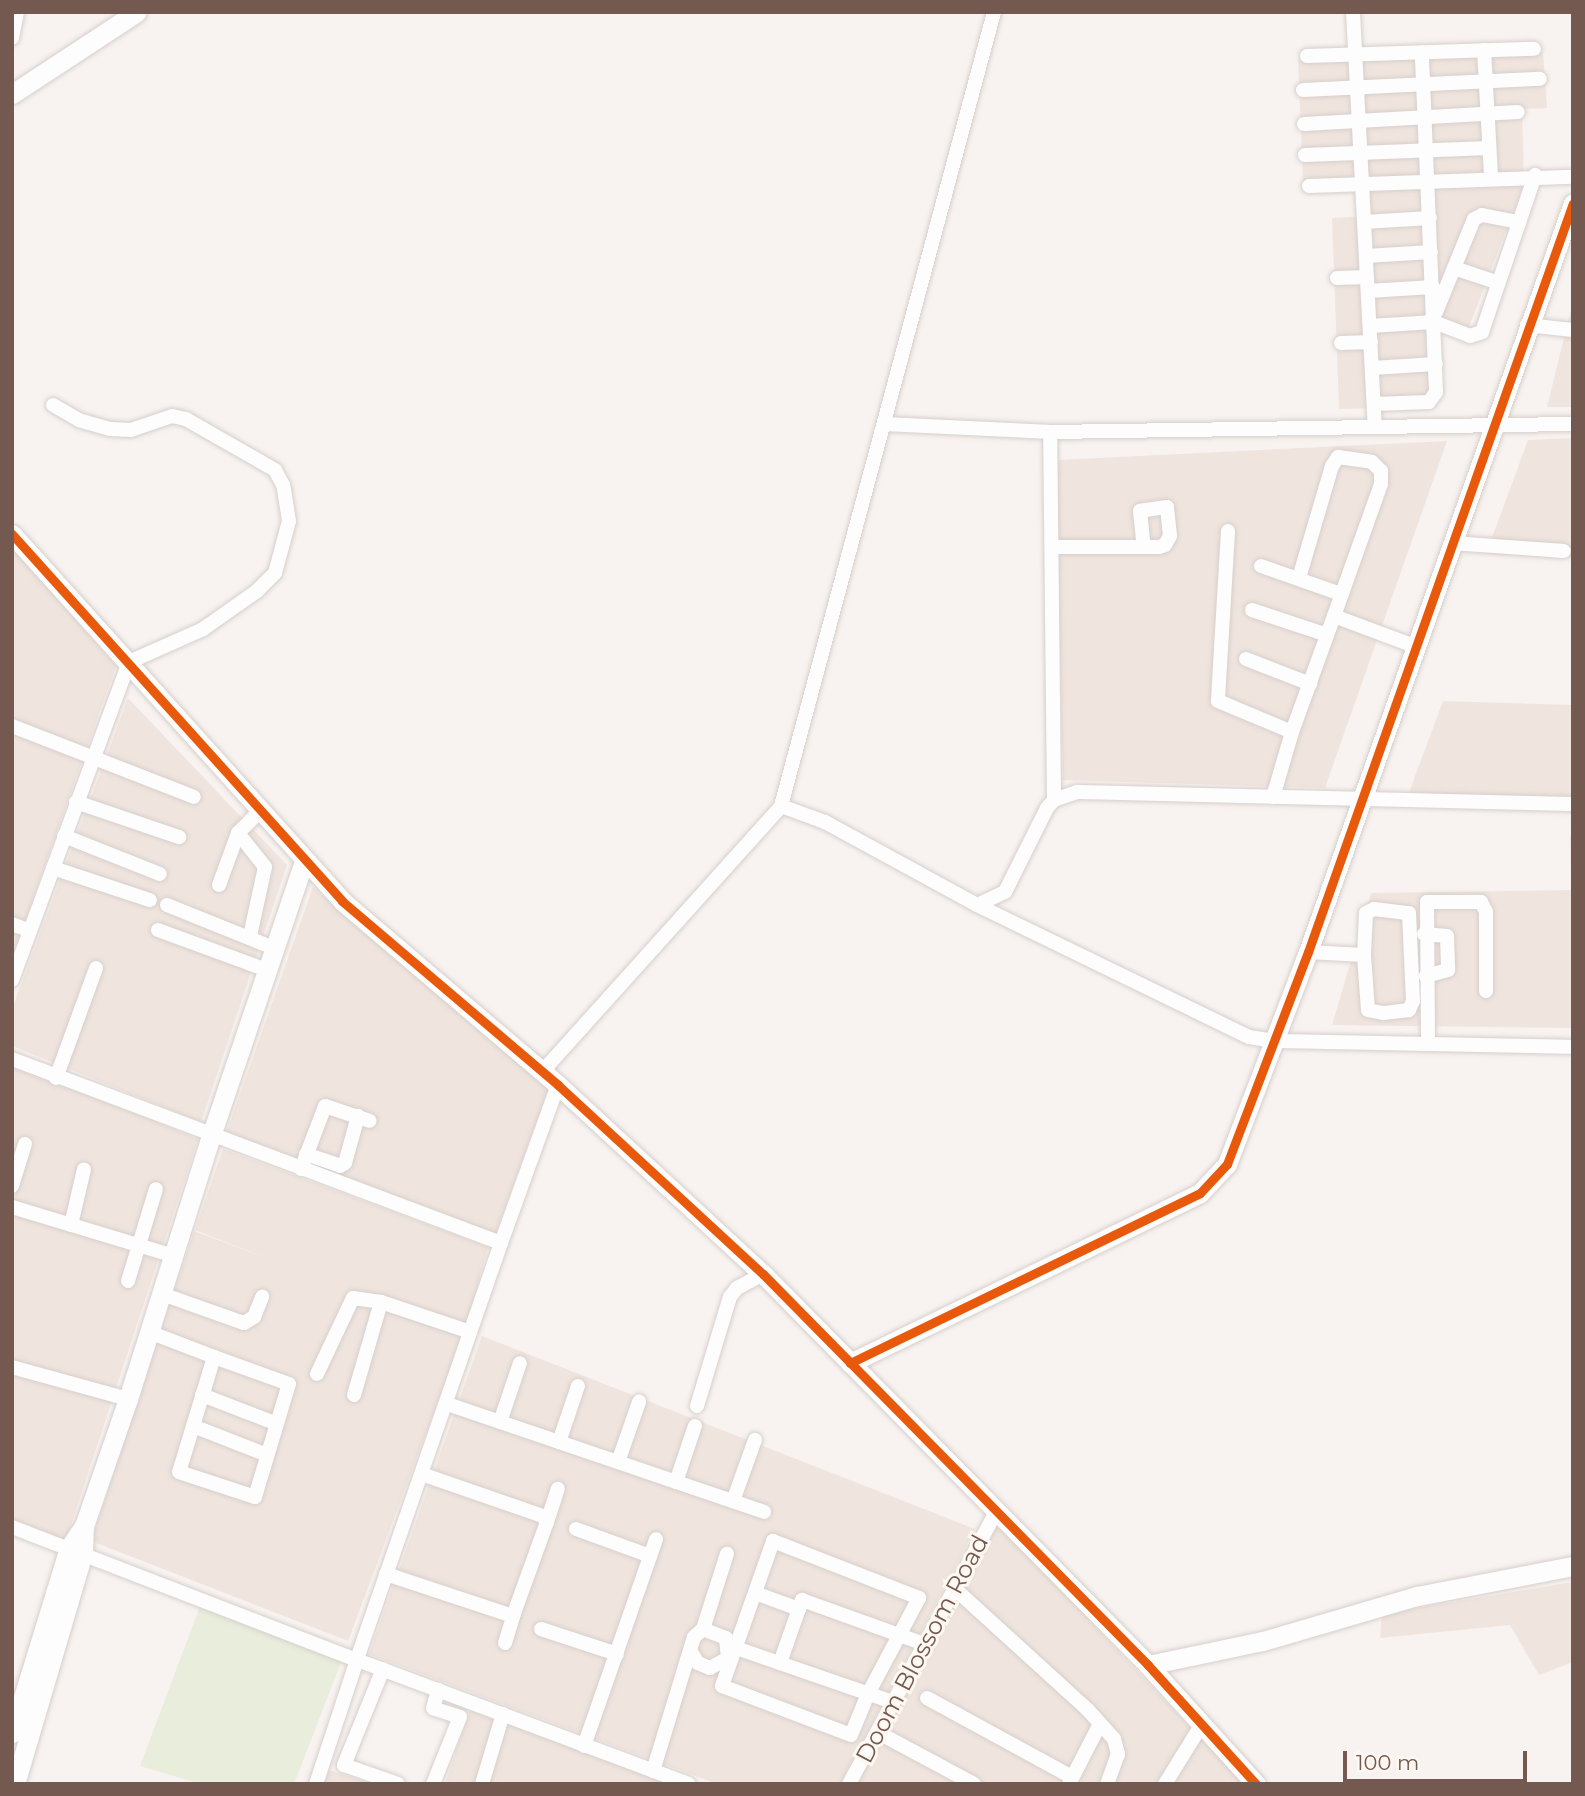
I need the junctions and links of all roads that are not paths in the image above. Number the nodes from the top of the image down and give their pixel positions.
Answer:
1 (17, 12) edge
2 (137, 12) edge
3 (994, 12) edge
4 (1353, 12) edge
5 (12, 38) edge
6 (1534, 49) dead end
7 (1483, 50) junction
8 (1422, 52) junction
9 (1355, 54) junction
10 (1307, 56) dead end
11 (1540, 79) dead end
12 (1485, 82) junction
13 (1424, 85) junction
14 (1357, 88) junction
15 (1303, 90) dead end
16 (12, 94) edge
17 (1517, 112) dead end
18 (1487, 114) junction
19 (1426, 116) junction
20 (1359, 119) junction
21 (1304, 124) dead end
22 (1489, 148) junction
23 (1427, 150) junction
24 (1360, 153) junction
25 (1305, 155) dead end
26 (1535, 175) junction
27 (1491, 177) junction
28 (1573, 177) edge
29 (1429, 180) junction
30 (1362, 184) junction
31 (1309, 186) dead end
32 (1573, 203) edge
33 (1430, 218) junction
34 (1364, 222) junction
35 (1519, 222) junction
36 (1432, 252) junction
37 (1366, 256) junction
38 (1454, 268) junction
39 (1337, 278) dead end
40 (1499, 283) junction
41 (1368, 284) junction
42 (1433, 287) junction
43 (1434, 320) junction
44 (1527, 325) junction
45 (1370, 326) junction
46 (1573, 330) edge
47 (1371, 342) junction
48 (1341, 343) dead end
49 (1436, 364) junction
50 (1372, 368) junction
51 (1374, 404) junction
52 (53, 405) dead end
53 (886, 424) junction
54 (1573, 424) edge
55 (1376, 425) junction
56 (1492, 426) junction
57 (1049, 432) junction
58 (1502, 530) dead end
59 (1228, 531) dead end
60 (12, 534) edge
61 (1452, 543) junction
62 (1502, 546) junction
63 (1052, 547) junction
64 (1144, 547) dead end
65 (1564, 551) dead end
66 (1261, 566) dead end
67 (1299, 578) junction
68 (1341, 594) junction
69 (1252, 610) dead end
70 (1334, 616) junction
71 (1327, 635) junction
72 (1417, 647) junction
73 (1246, 659) dead end
74 (129, 662) junction
75 (1310, 684) junction
76 (12, 726) edge
77 (1292, 732) junction
78 (93, 757) junction
79 (194, 797) dead end
80 (1273, 797) junction
81 (1054, 800) junction
82 (1362, 801) junction
83 (76, 803) junction
84 (1573, 804) edge
85 (781, 806) junction
86 (258, 813) junction
87 (238, 833) junction
88 (64, 836) junction
89 (178, 837) dead end
90 (304, 862) junction
91 (53, 868) junction
92 (159, 873) dead end
93 (219, 885) dead end
94 (150, 900) dead end
95 (167, 905) dead end
96 (977, 905) junction
97 (12, 924) edge
98 (158, 930) dead end
99 (30, 932) junction
100 (1424, 934) junction
101 (250, 936) junction
102 (274, 948) junction
103 (1308, 952) junction
104 (1364, 955) junction
105 (16, 958) edge
106 (96, 968) dead end
107 (267, 970) junction
108 (1426, 976) junction
109 (12, 980) edge
110 (1486, 991) dead end
111 (1273, 1041) junction
112 (1428, 1044) junction
113 (1573, 1047) edge
114 (12, 1059) edge
115 (541, 1073) junction
116 (55, 1078) junction
117 (558, 1085) junction
118 (211, 1136) junction
119 (24, 1144) dead end
120 (306, 1154) junction
121 (85, 1169) dead end
122 (301, 1169) junction
123 (12, 1186) edge
124 (156, 1189) dead end
125 (12, 1207) edge
126 (71, 1224) junction
127 (500, 1243) junction
128 (139, 1245) junction
129 (174, 1256) junction
130 (763, 1274) junction
131 (128, 1281) dead end
132 (162, 1294) junction
133 (262, 1297) dead end
134 (381, 1302) junction
135 (149, 1332) junction
136 (470, 1332) junction
137 (214, 1357) junction
138 (520, 1363) dead end
139 (850, 1363) junction
140 (12, 1367) edge
141 (317, 1374) dead end
142 (578, 1385) dead end
143 (202, 1395) junction
144 (354, 1395) dead end
145 (128, 1399) junction
146 (639, 1402) dead end
147 (447, 1404) junction
148 (697, 1406) dead end
149 (500, 1422) junction
150 (277, 1424) junction
151 (193, 1426) junction
152 (695, 1426) dead end
153 (755, 1440) dead end
154 (559, 1442) junction
155 (267, 1455) junction
156 (618, 1462) junction
157 (422, 1474) junction
158 (676, 1482) junction
159 (558, 1489) dead end
160 (733, 1501) junction
161 (764, 1512) dead end
162 (995, 1514) junction
163 (547, 1522) junction
164 (12, 1527) edge
165 (576, 1529) dead end
166 (656, 1539) dead end
167 (76, 1550) junction
168 (727, 1554) dead end
169 (650, 1556) junction
170 (1573, 1566) edge
171 (386, 1574) junction
172 (954, 1588) junction
173 (755, 1593) junction
174 (799, 1609) junction
175 (513, 1615) junction
176 (541, 1629) dead end
177 (703, 1629) junction
178 (899, 1635) junction
179 (505, 1643) dead end
180 (924, 1644) junction
181 (736, 1648) junction
182 (691, 1652) junction
183 (617, 1654) junction
184 (357, 1660) junction
185 (780, 1662) junction
186 (1148, 1665) junction
187 (383, 1669) junction
188 (438, 1690) junction
189 (868, 1694) junction
190 (927, 1698) dead end
191 (893, 1702) junction
192 (503, 1714) junction
193 (14, 1720) edge
194 (1100, 1724) junction
195 (1202, 1724) junction
196 (877, 1732) junction
197 (584, 1746) junction
198 (653, 1771) junction
199 (1070, 1781) edge
200 (855, 1782) edge
201 (15, 1784) edge
202 (316, 1784) edge
203 (398, 1784) edge
204 (433, 1784) edge
205 (482, 1784) edge
206 (689, 1784) edge
207 (974, 1784) edge
208 (1107, 1784) edge
209 (1165, 1784) edge
210 (1256, 1784) edge

1 - 5 street
2 - 16 street
3 - 53 street
4 - 9 street
6 - 7 street
7 - 8 street
7 - 12 street
8 - 9 street
8 - 13 street
9 - 10 street
9 - 14 street
11 - 12 street
12 - 13 street
12 - 18 street
13 - 14 street
13 - 19 street
14 - 15 street
14 - 20 street
17 - 18 street
18 - 19 street
18 - 22 street
19 - 20 street
19 - 23 street
20 - 21 street
20 - 24 street
22 - 23 street
22 - 27 street
23 - 24 street
23 - 29 street
24 - 25 street
24 - 30 street
26 - 27 street
26 - 28 street
26 - 35 street
27 - 29 street
29 - 30 street
29 - 33 street
30 - 31 street
30 - 34 street
32 - 44 street
33 - 34 street
33 - 36 street
34 - 37 street
35 - 38 street
35 - 40 street
36 - 37 street
36 - 42 street
37 - 41 street
38 - 40 street
38 - 43 street
39 - 41 street
40 - 43 street
41 - 42 street
41 - 45 street
42 - 43 street
43 - 45 street
43 - 49 street
44 - 46 street
44 - 56 street
45 - 47 street
47 - 48 street
47 - 50 street
49 - 50 street
49 - 51 street
50 - 51 street
51 - 55 street
52 - 74 street
53 - 57 street
53 - 85 street
54 - 56 street
55 - 56 street
55 - 57 street
56 - 61 street
57 - 63 street
58 - 62 street
59 - 77 street
60 - 74 street
61 - 62 street
61 - 72 street
62 - 65 street
63 - 64 street
63 - 81 street
66 - 67 street
67 - 68 street
67 - 68 street
68 - 70 street
69 - 71 street
70 - 71 street
70 - 72 street
71 - 75 street
72 - 82 street
73 - 75 street
74 - 78 street
74 - 86 street
75 - 77 street
76 - 78 street
77 - 80 street
78 - 79 street
78 - 83 street
80 - 81 street
80 - 82 street
81 - 96 street
82 - 84 street
82 - 103 street
83 - 88 street
83 - 89 street
85 - 96 street
85 - 115 street
86 - 87 street
86 - 90 street
87 - 93 street
87 - 101 street
88 - 91 street
88 - 92 street
90 - 102 street
90 - 115 street
91 - 94 street
91 - 99 street
95 - 101 street
96 - 111 street
97 - 99 street
98 - 107 street
99 - 105 street
100 - 108 street
100 - 108 street
100 - 110 street
101 - 102 street
102 - 107 street
103 - 104 street
103 - 111 street
104 - 104 street
105 - 109 street
106 - 116 street
107 - 118 street
108 - 112 street
111 - 112 street
111 - 139 street
112 - 113 street
114 - 116 street
115 - 117 street
116 - 118 street
117 - 127 street
117 - 130 street
118 - 122 street
118 - 129 street
119 - 123 street
120 - 120 street
120 - 122 street
121 - 126 street
122 - 127 street
124 - 128 street
125 - 126 street
126 - 128 street
127 - 136 street
128 - 129 street
128 - 131 street
129 - 132 street
130 - 139 street
130 - 148 street
132 - 133 street
132 - 135 street
134 - 136 street
134 - 141 street
134 - 144 street
135 - 137 street
135 - 145 street
136 - 147 street
137 - 143 street
137 - 150 street
138 - 149 street
139 - 162 street
140 - 145 street
142 - 154 street
143 - 150 street
143 - 151 street
145 - 167 street
146 - 156 street
147 - 149 street
147 - 157 street
149 - 154 street
150 - 155 street
151 - 155 street
151 - 155 street
152 - 158 street
153 - 160 street
154 - 156 street
156 - 158 street
157 - 163 street
157 - 171 street
158 - 160 street
159 - 163 street
160 - 161 street
162 - 172 street, Doom Blossom Road
162 - 186 street
163 - 175 street
164 - 167 street
165 - 169 street
166 - 169 street
167 - 184 street
167 - 193 street
167 - 201 street
168 - 177 street
169 - 183 street
170 - 186 street
171 - 175 street
171 - 184 street
172 - 180 street, Doom Blossom Road
172 - 194 street
173 - 174 street
173 - 178 street
173 - 181 street
174 - 178 street
174 - 185 street
175 - 179 street
176 - 183 street
177 - 182 street
177 - 182 street
178 - 180 street
178 - 189 street
180 - 191 street, Doom Blossom Road
181 - 185 street
181 - 189 street
182 - 198 street
183 - 197 street
184 - 187 street
184 - 202 street
185 - 189 street
186 - 195 street
187 - 188 street
187 - 203 street
188 - 192 street
188 - 204 street
189 - 191 street
190 - 199 street
191 - 196 street, Doom Blossom Road
192 - 197 street
192 - 205 street
194 - 199 street
194 - 208 street
195 - 209 street
195 - 210 street
196 - 200 street, Doom Blossom Road
196 - 207 street
197 - 198 street
198 - 206 street

